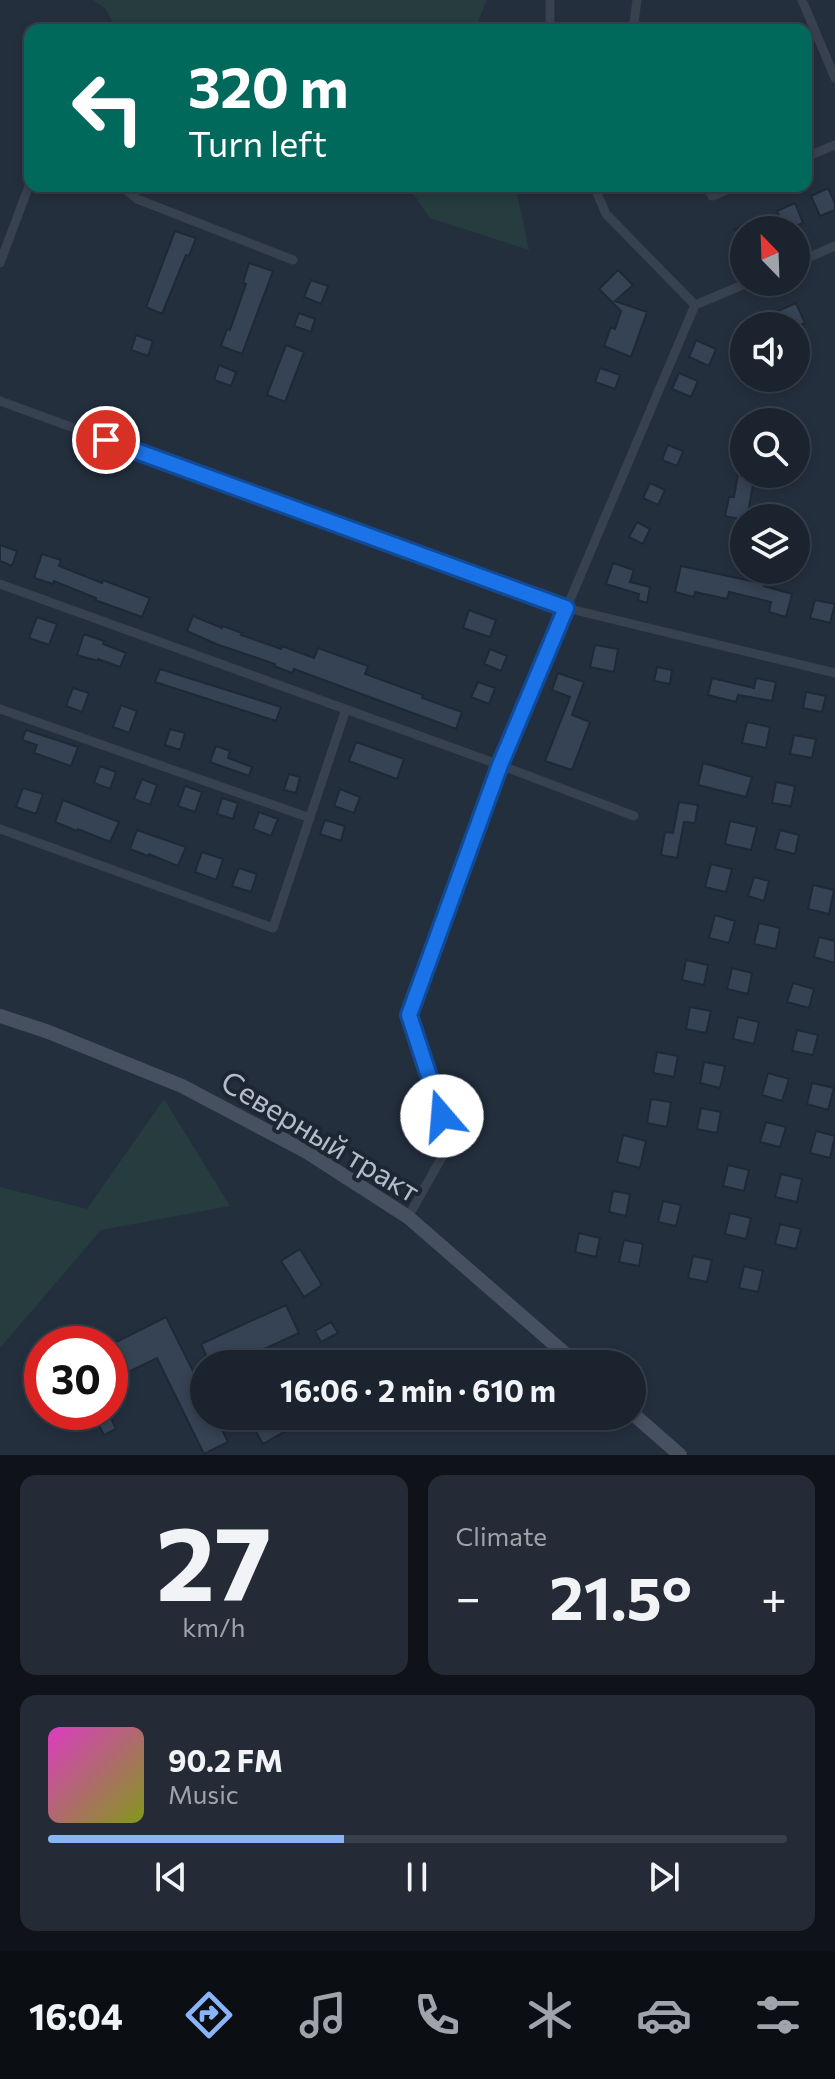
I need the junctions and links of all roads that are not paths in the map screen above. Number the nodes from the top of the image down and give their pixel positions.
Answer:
1 (550, 0) edge
2 (637, 0) edge
3 (802, 0) edge
4 (550, 24) edge
5 (634, 24) edge
6 (835, 78) edge
7 (835, 145) edge
8 (812, 155) edge
9 (27, 192) edge
10 (128, 192) edge
11 (597, 192) edge
12 (835, 246) edge
13 (810, 257) edge
14 (293, 260) dead end
15 (0, 263) edge
16 (730, 290) edge
17 (695, 305) junction
18 (0, 401) edge
19 (0, 584) edge
20 (566, 608) junction
21 (835, 673) edge
22 (0, 709) edge
23 (346, 709) junction
24 (500, 765) junction
25 (634, 816) dead end
26 (310, 818) junction
27 (0, 829) edge
28 (0, 1016) edge
29 (408, 1217) junction
30 (561, 1350) edge
31 (646, 1425) edge
32 (680, 1455) edge

1 - 4 street
2 - 5 street
3 - 6 street
7 - 8 street
9 - 15 street
10 - 14 street
11 - 17 street
12 - 13 street
16 - 17 street
17 - 20 street
18 - 20 street
19 - 23 street
20 - 21 street
20 - 24 street
22 - 26 street
23 - 24 street
23 - 26 street
24 - 25 street
24 - 29 street
26 - 27 street
28 - 29 main road, Северный тракт
29 - 30 main road, Северный тракт
31 - 32 main road

